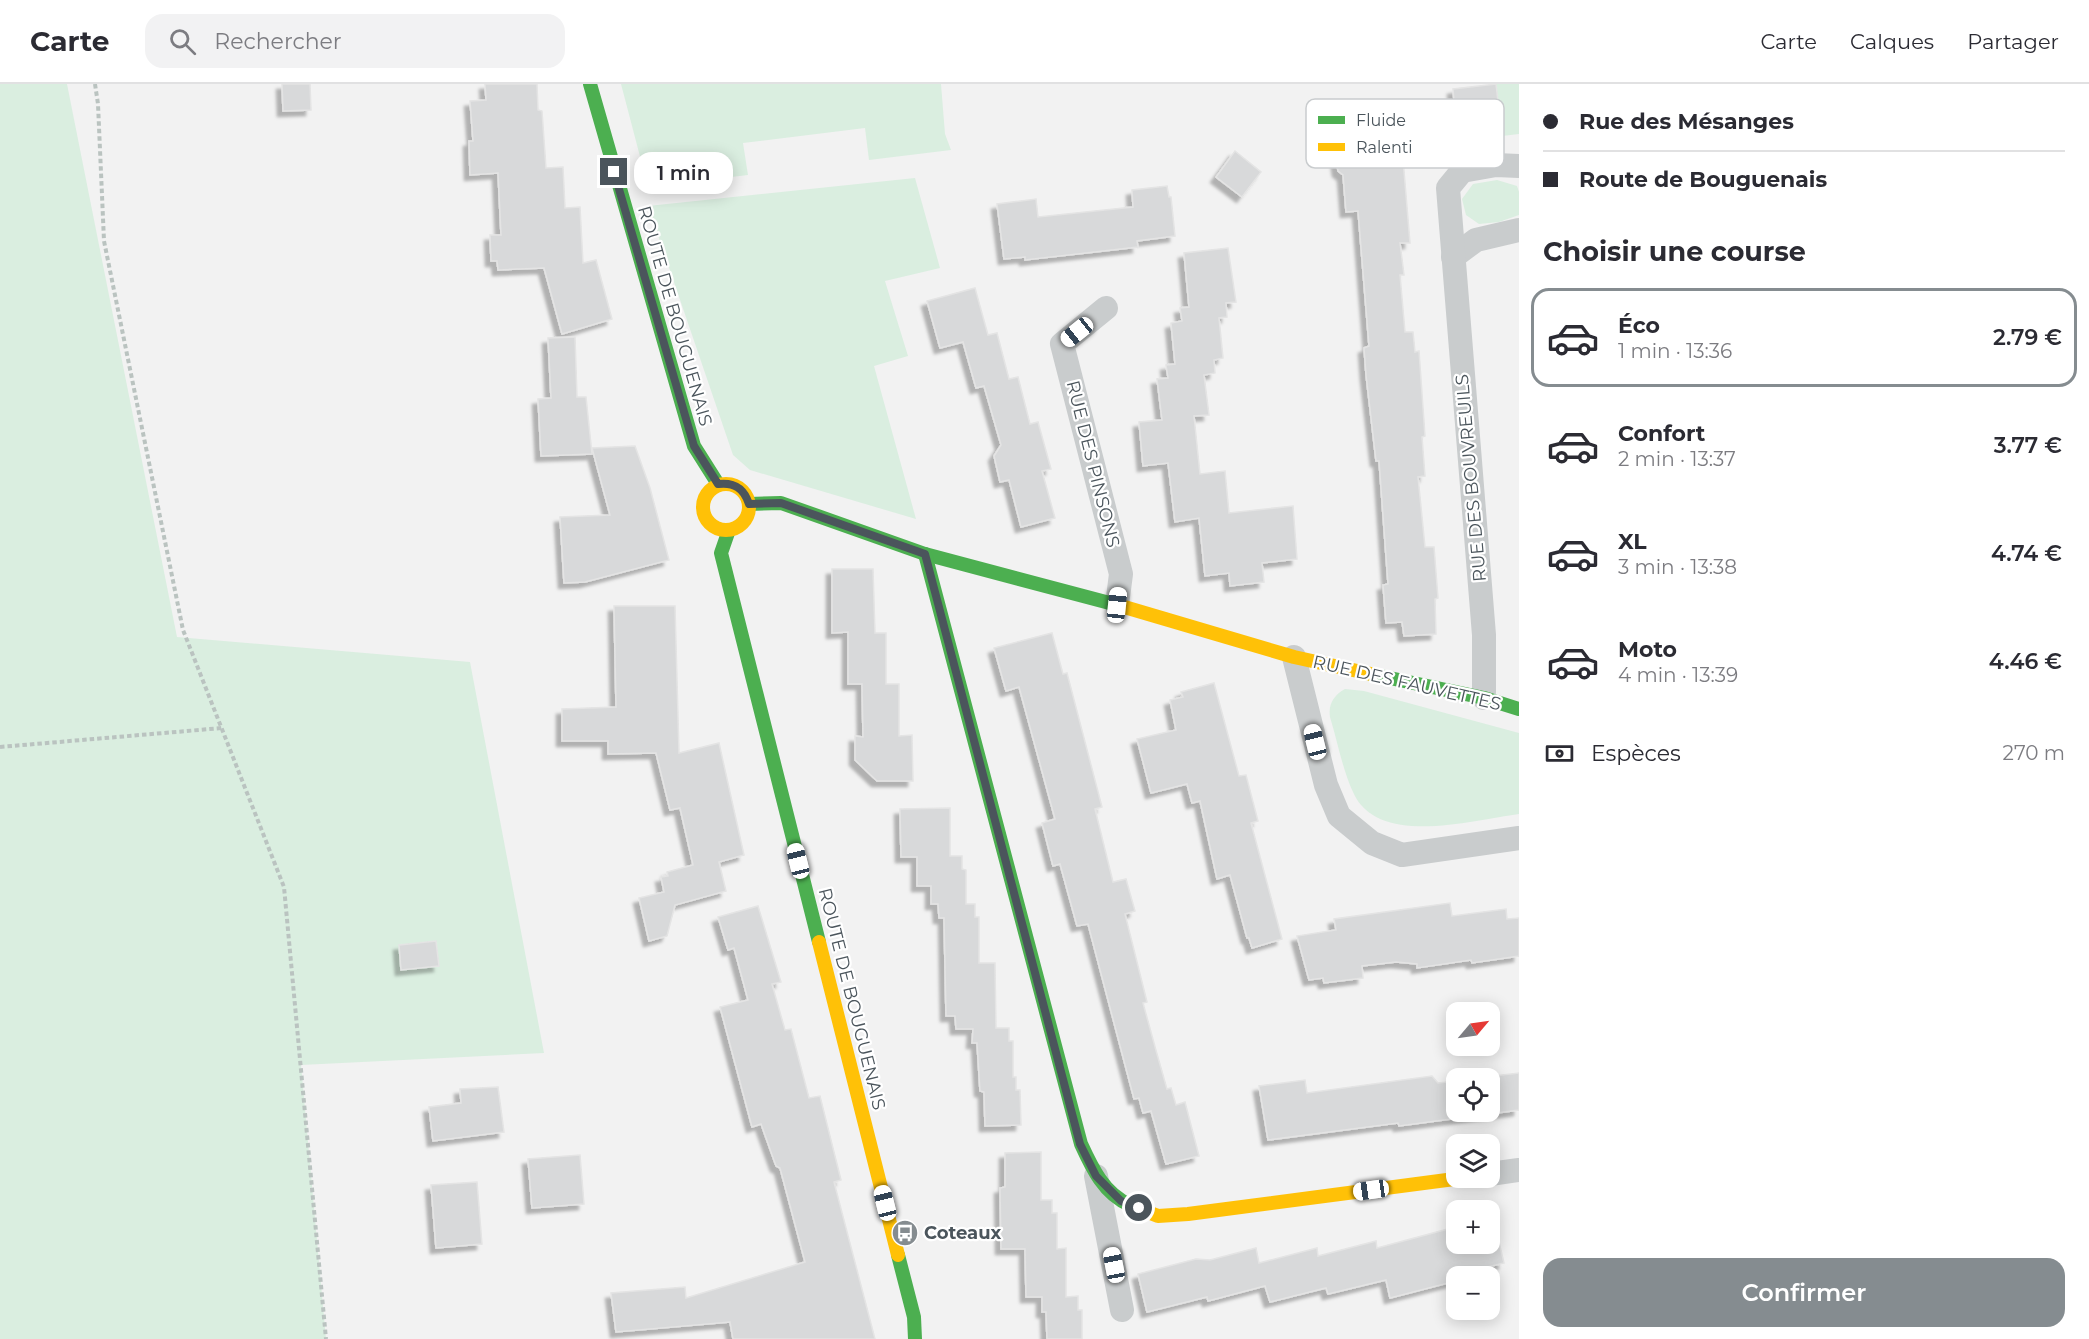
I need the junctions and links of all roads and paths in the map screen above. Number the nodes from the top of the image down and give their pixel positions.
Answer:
1 (95, 84) edge
2 (590, 84) edge
3 (1504, 165) edge
4 (1519, 166) edge
5 (1479, 168) edge
6 (1519, 230) edge
7 (1453, 257) junction
8 (1106, 308) dead end
9 (718, 484) junction
10 (749, 504) junction
11 (729, 530) junction
12 (925, 554) junction
13 (1117, 605) junction
14 (1294, 657) junction
15 (1484, 698) junction
16 (1519, 709) edge
17 (222, 728) junction
18 (0, 747) edge
19 (1519, 838) edge
20 (1519, 1170) edge
21 (1500, 1173) edge
22 (1096, 1176) junction
23 (1446, 1180) edge
24 (1122, 1310) dead end
25 (326, 1339) edge
26 (915, 1339) edge

1 - 17 path
2 - 9 street, ROUTE DE BOUGUENAIS
3 - 4 street, RUE DES BOUVREUILS
5 - 7 street, RUE DES BOUVREUILS
6 - 7 street
7 - 15 street, RUE DES BOUVREUILS
8 - 13 street, RUE DES PINSONS
9 - 10 street
9 - 11 street
10 - 11 street, ROUTE DE BOUGUENAIS
10 - 12 street, RUE DES FAUVETTES
11 - 26 street, ROUTE DE BOUGUENAIS
12 - 13 street, RUE DES FAUVETTES
12 - 22 street
13 - 14 street, RUE DES FAUVETTES
14 - 15 street, RUE DES FAUVETTES
14 - 19 street, RUE DES FAUVETTES
15 - 16 street, RUE DES FAUVETTES
17 - 18 path
17 - 25 path
20 - 21 street
22 - 23 street
22 - 24 street

